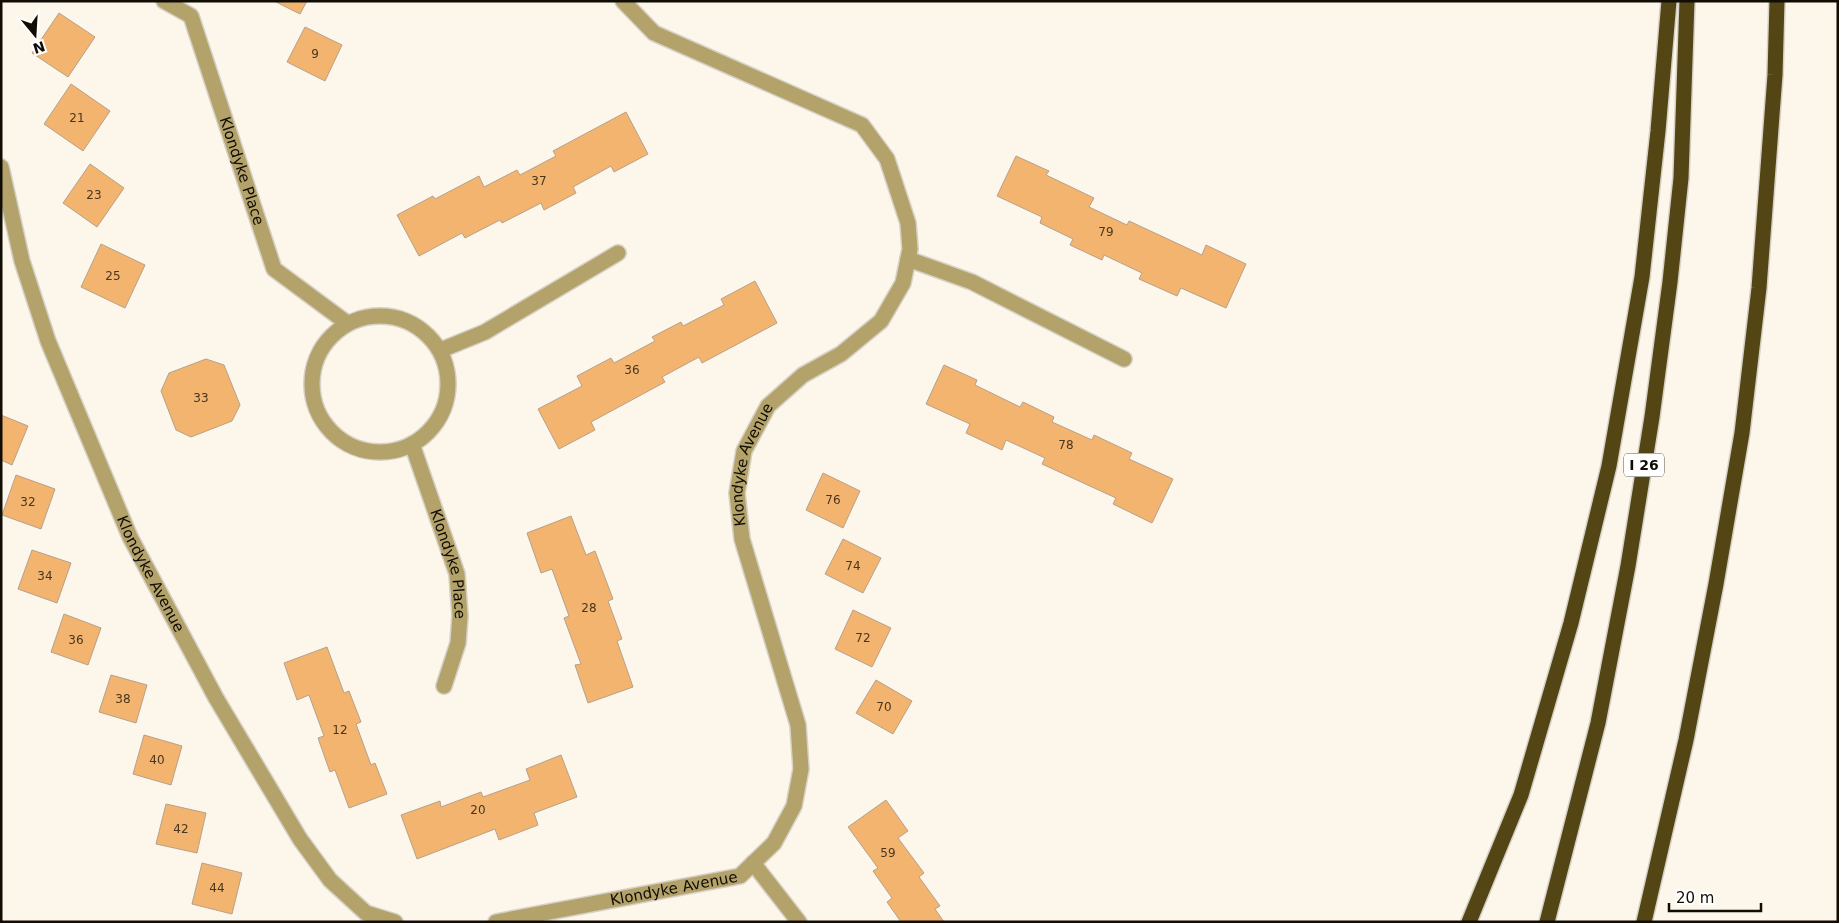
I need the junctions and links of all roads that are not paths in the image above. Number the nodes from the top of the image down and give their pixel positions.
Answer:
1 (164, 1) edge
2 (623, 1) edge
3 (1669, 1) edge
4 (1687, 1) edge
5 (1777, 1) edge
6 (1, 167) edge
7 (618, 253) dead end
8 (908, 259) junction
9 (347, 323) junction
10 (441, 350) junction
11 (1124, 359) dead end
12 (412, 444) junction
13 (444, 686) dead end
14 (754, 863) junction
15 (395, 922) edge
16 (496, 922) edge
17 (799, 922) edge
18 (1470, 922) edge
19 (1547, 922) edge
20 (1644, 922) edge

1 - 9 street, Klondyke Place
2 - 8 street, Klondyke Avenue
3 - 18 highway
4 - 19 highway, I 26
5 - 20 highway
6 - 15 street, Klondyke Avenue
7 - 10 street
8 - 11 street
8 - 14 street, Klondyke Avenue
9 - 10 street
9 - 12 street
10 - 12 street
12 - 13 street, Klondyke Place
14 - 16 street, Klondyke Avenue
14 - 17 street

